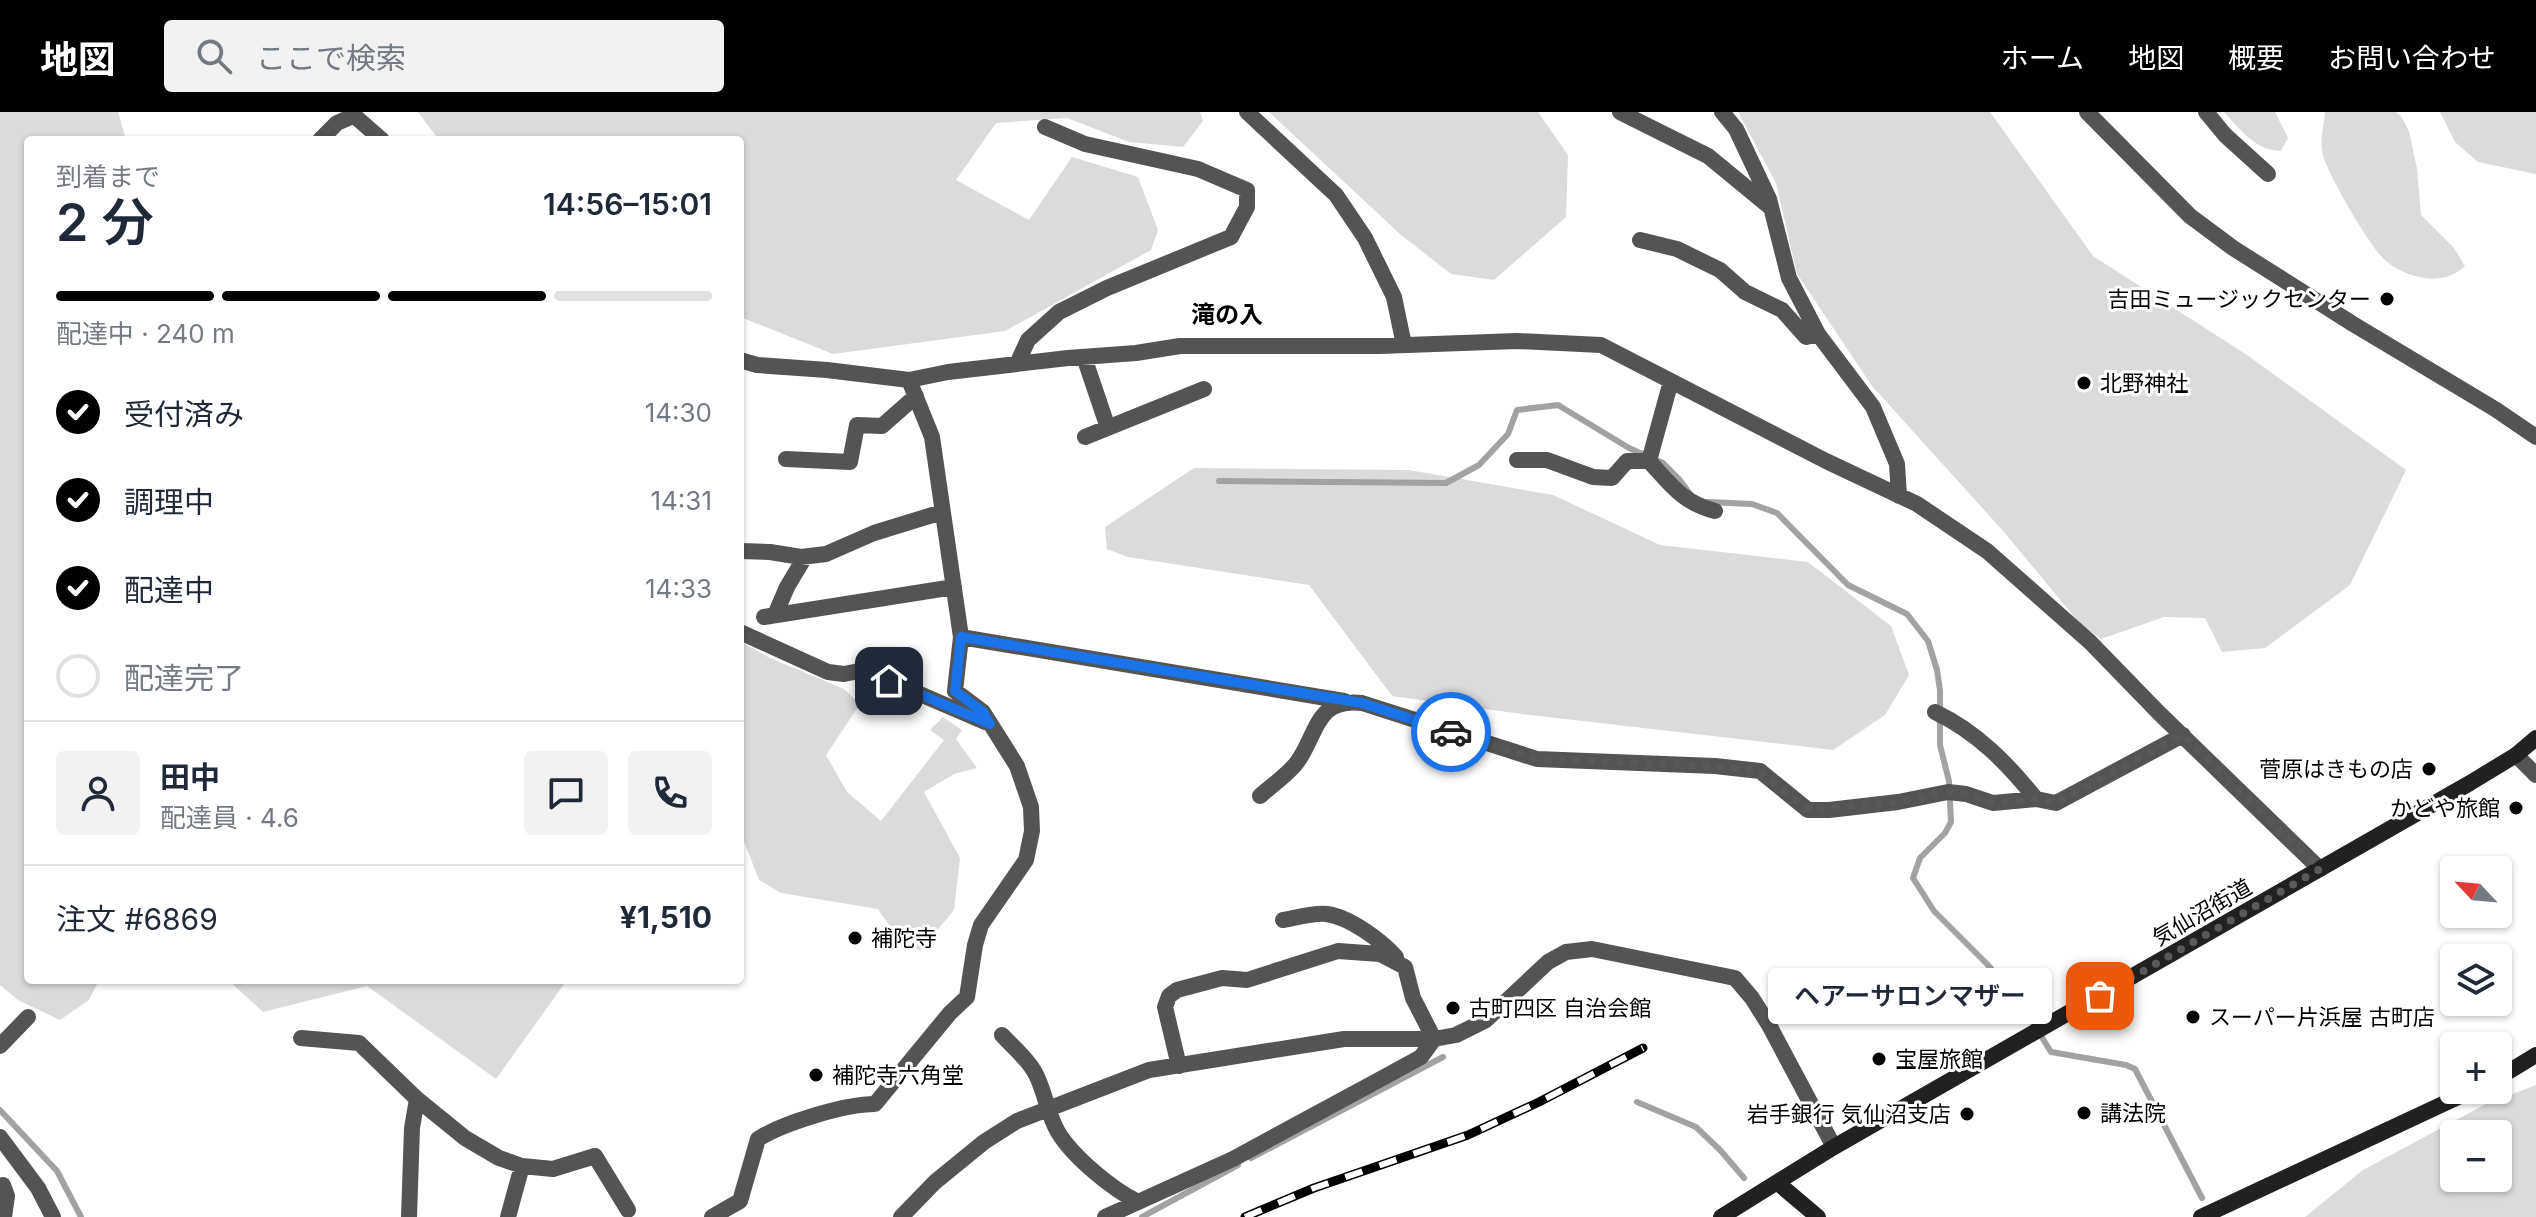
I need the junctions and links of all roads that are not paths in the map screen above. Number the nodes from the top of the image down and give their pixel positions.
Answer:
1 (1247, 112) edge
2 (1620, 112) edge
3 (1722, 112) edge
4 (2087, 112) edge
5 (2206, 112) edge
6 (352, 114) edge
7 (1045, 127) dead end
8 (324, 136) edge
9 (377, 136) edge
10 (2268, 174) dead end
11 (1772, 208) junction
12 (1640, 240) dead end
13 (1818, 334) junction
14 (1404, 345) junction
15 (1084, 357) junction
16 (744, 361) edge
17 (1017, 364) junction
18 (909, 380) junction
19 (1671, 381) junction
20 (1204, 389) dead end
21 (916, 396) junction
22 (1108, 428) junction
23 (1085, 437) dead end
24 (2536, 437) edge
25 (1650, 458) junction
26 (786, 459) dead end
27 (1517, 460) dead end
28 (1899, 496) junction
29 (1715, 511) dead end
30 (942, 512) junction
31 (744, 551) edge
32 (805, 557) junction
33 (954, 587) junction
34 (744, 634) edge
35 (961, 637) junction
36 (1344, 701) junction
37 (1935, 712) dead end
38 (990, 724) junction
39 (2183, 735) junction
40 (2536, 738) edge
41 (2516, 755) junction
42 (2536, 775) edge
43 (1260, 796) dead end
44 (2036, 799) junction
45 (2320, 869) junction
46 (1283, 920) dead end
47 (1405, 967) junction
48 (28, 1017) dead end
49 (1002, 1035) dead end
50 (301, 1038) dead end
51 (1434, 1039) junction
52 (0, 1046) edge
53 (2536, 1055) edge
54 (1179, 1066) junction
55 (2512, 1070) edge
56 (417, 1099) junction
57 (2443, 1104) edge
58 (1047, 1110) junction
59 (0, 1137) edge
60 (1834, 1147) junction
61 (522, 1166) junction
62 (1779, 1184) junction
63 (3, 1185) dead end
64 (1138, 1202) junction
65 (628, 1215) edge
66 (4, 1217) edge
67 (53, 1217) edge
68 (409, 1217) edge
69 (508, 1217) edge
70 (712, 1217) edge
71 (901, 1217) edge
72 (1105, 1217) edge
73 (1721, 1217) edge
74 (1818, 1217) edge
75 (2201, 1217) edge

1 - 14 street
2 - 11 street
3 - 11 street
4 - 24 street
5 - 10 street
6 - 8 street
6 - 9 street
7 - 17 street
11 - 13 street
12 - 13 street
13 - 28 street
14 - 15 street
14 - 19 street
15 - 17 street
15 - 22 street
16 - 18 street
17 - 18 street
18 - 21 street
19 - 25 street
19 - 28 street
20 - 22 street
21 - 26 street
21 - 30 street
22 - 23 street
25 - 27 street
25 - 29 street
28 - 39 street
30 - 32 street
30 - 33 street
31 - 32 street
32 - 33 street
33 - 35 street
34 - 38 street
35 - 36 street
35 - 38 street
36 - 43 street
36 - 44 street
37 - 44 street
38 - 70 street
39 - 44 street
39 - 45 street
40 - 41 street, 気仙沼街道
41 - 42 street
41 - 45 street, 気仙沼街道
45 - 60 street, 気仙沼街道
46 - 47 street
47 - 51 street
47 - 54 street
48 - 52 street
49 - 58 street
50 - 56 street
51 - 54 street
51 - 60 street
51 - 64 street
53 - 55 street
54 - 58 street
56 - 61 street
56 - 68 street
57 - 75 street
58 - 64 street
58 - 71 street
59 - 67 street
60 - 62 street, 気仙沼街道
61 - 65 street
61 - 69 street
62 - 73 street, 気仙沼街道
62 - 74 street
63 - 66 street
64 - 72 street

